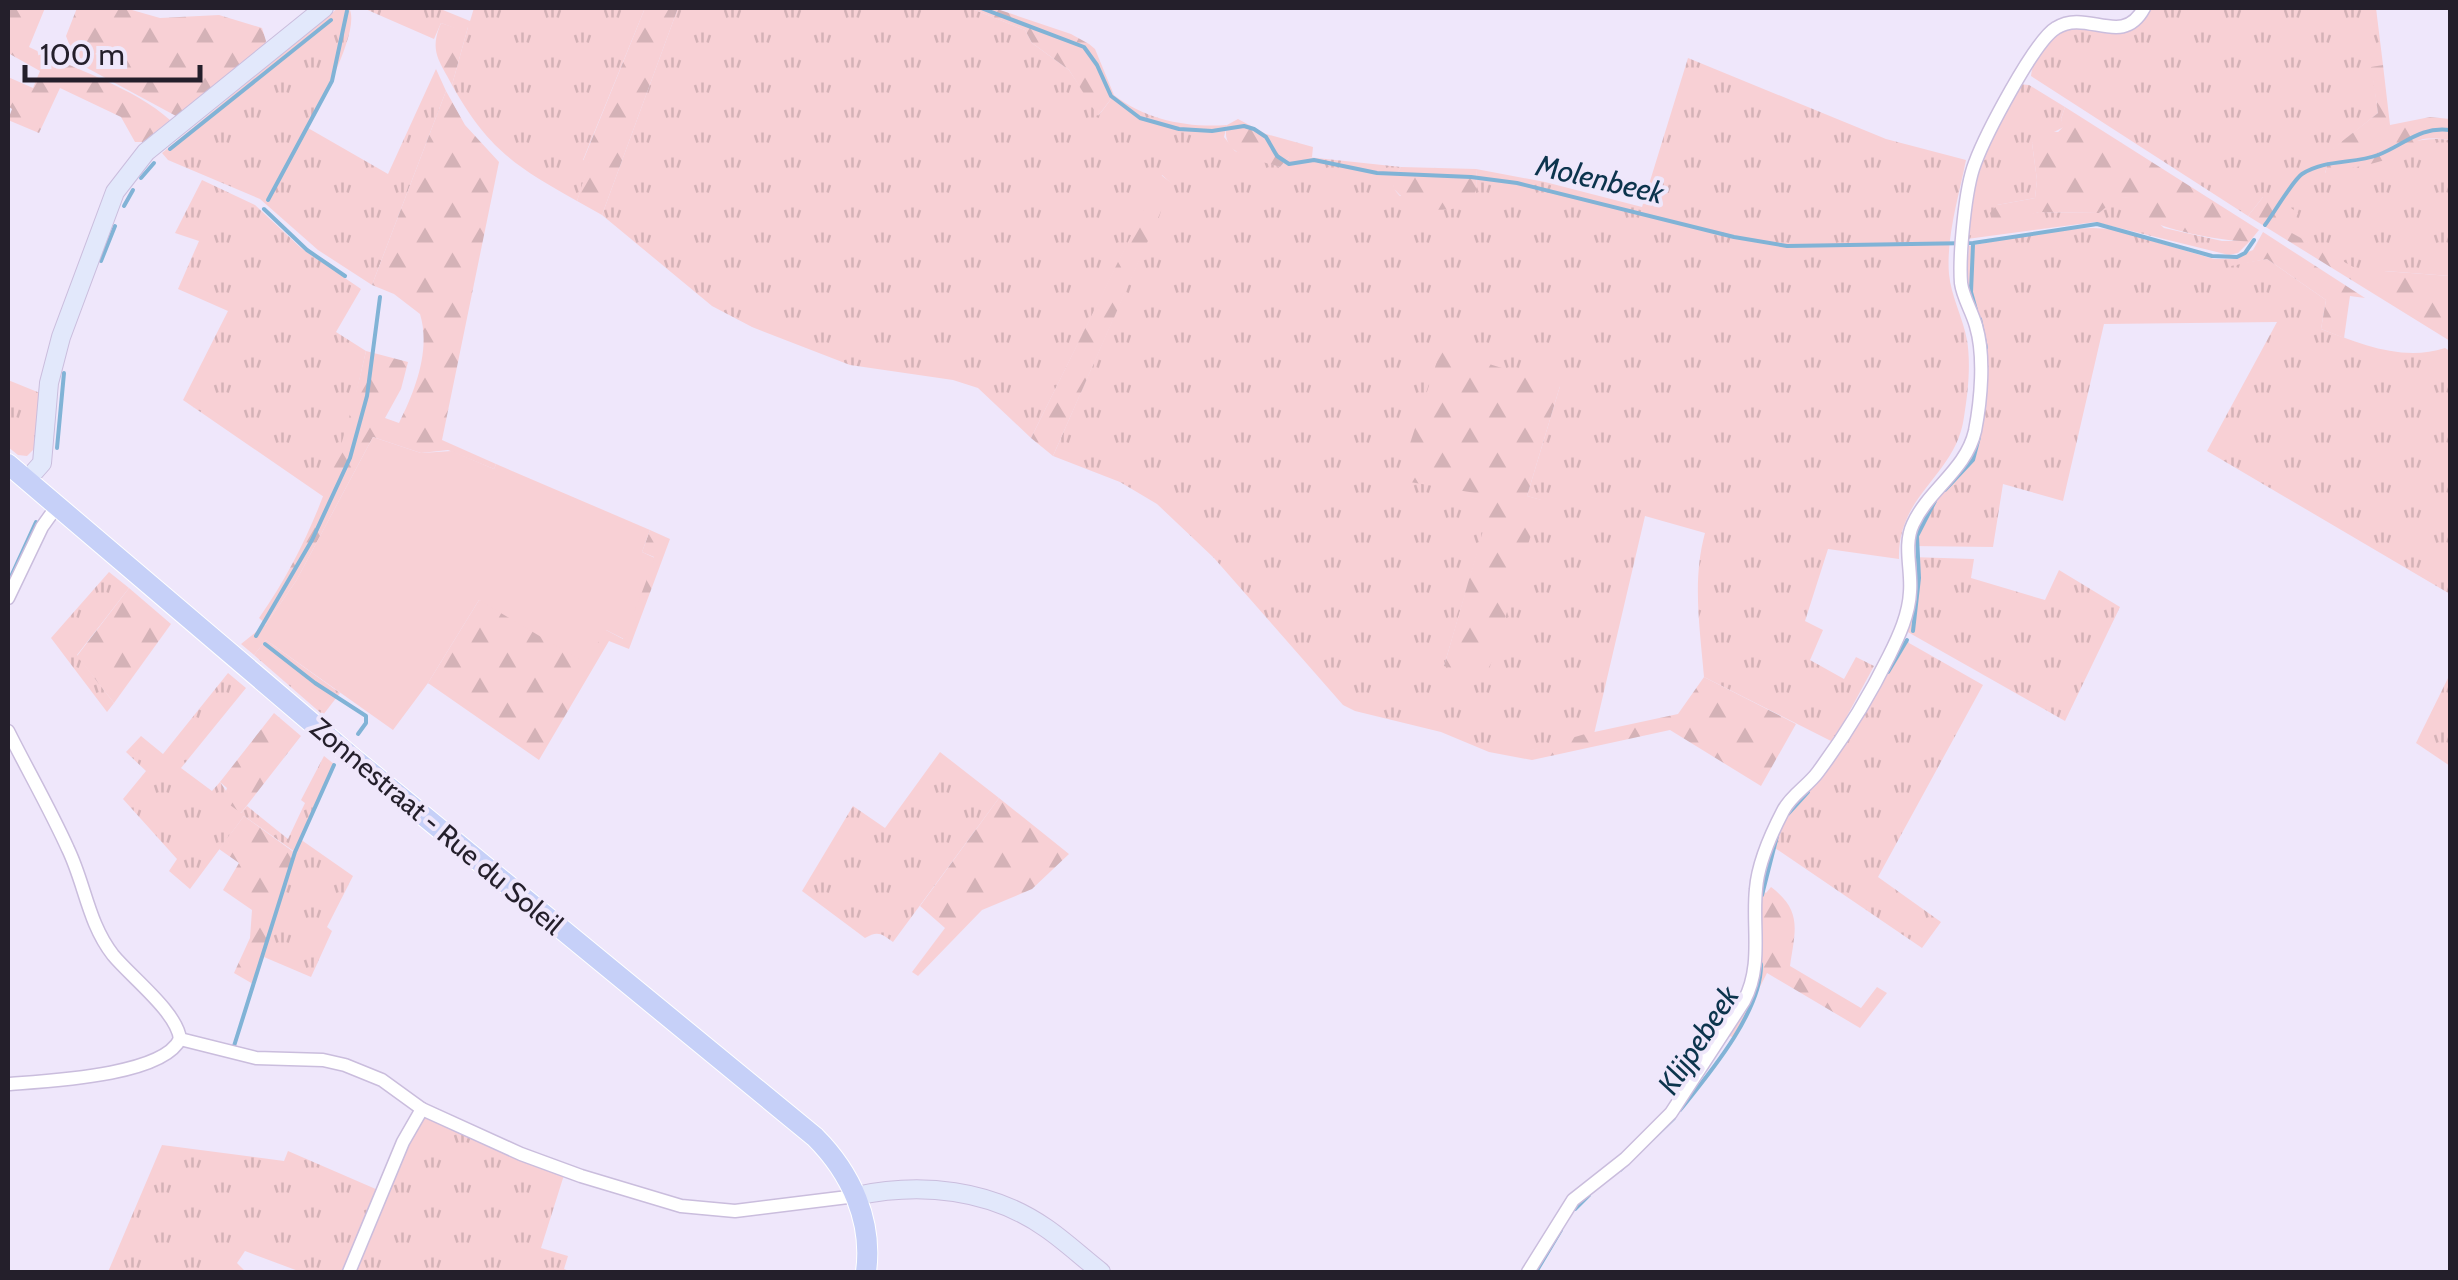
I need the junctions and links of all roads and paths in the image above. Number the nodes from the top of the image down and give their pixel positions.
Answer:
1 (324, 8) edge
2 (2144, 8) edge
3 (8, 464) edge
4 (27, 480) junction
5 (57, 506) junction
6 (8, 598) edge
7 (8, 731) edge
8 (180, 1039) junction
9 (8, 1084) edge
10 (422, 1110) junction
11 (856, 1196) junction
12 (349, 1272) edge
13 (866, 1272) edge
14 (1101, 1272) edge
15 (1528, 1272) edge

1 - 4 street
2 - 15 street
3 - 4 main road, Zonnestraat - Rue du Soleil
4 - 5 main road, Zonnestraat - Rue du Soleil
5 - 6 street
5 - 11 main road, Zonnestraat - Rue du Soleil
7 - 8 street
8 - 9 street
8 - 10 street
10 - 11 street
10 - 12 street
11 - 13 main road, Zonnestraat - Rue du Soleil
11 - 14 street

